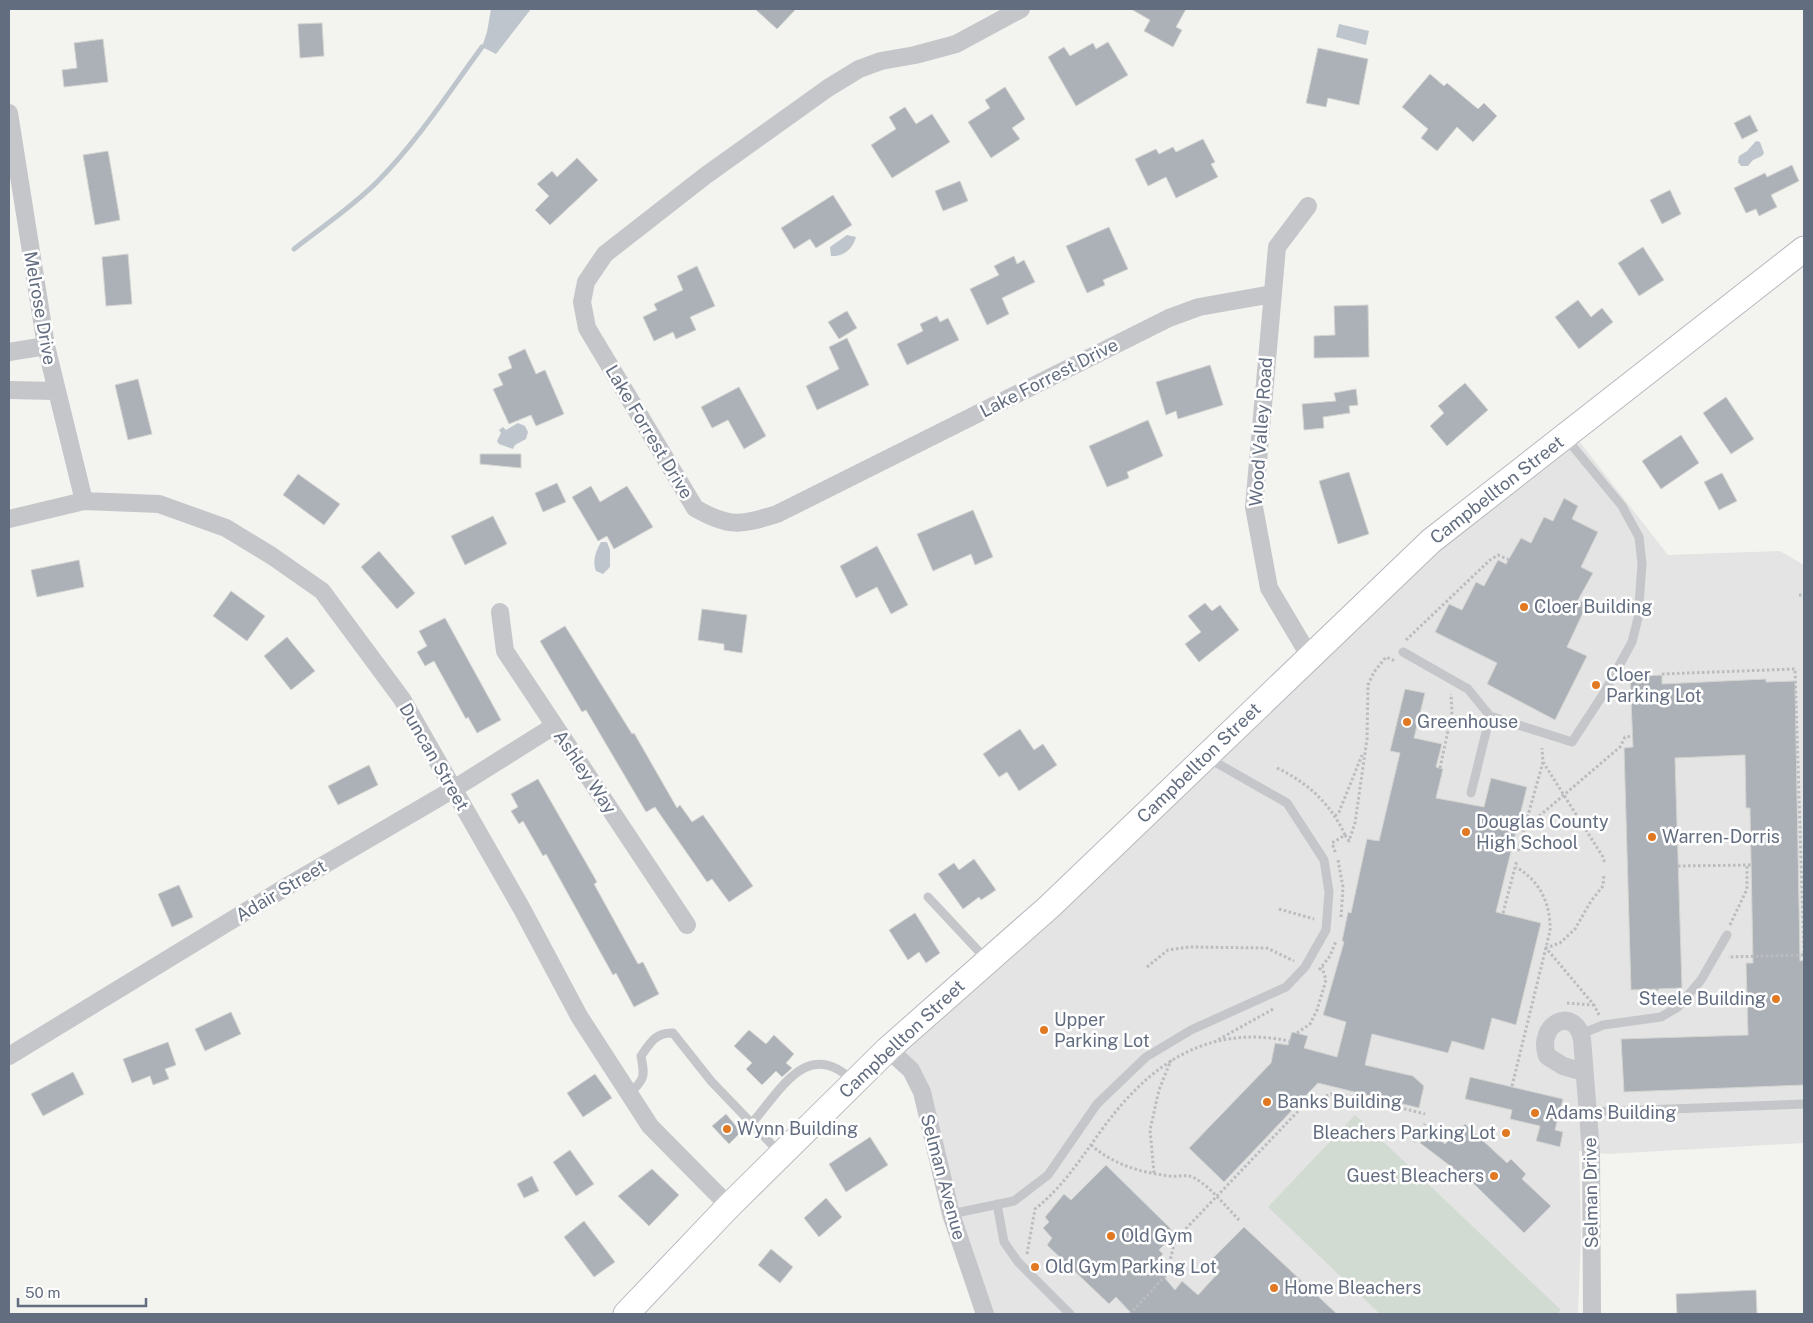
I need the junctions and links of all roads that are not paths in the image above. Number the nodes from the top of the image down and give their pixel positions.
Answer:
1 (1021, 9) edge
2 (9, 113) edge
3 (10, 139) edge
4 (1308, 206) dead end
5 (1804, 249) edge
6 (1272, 294) junction
7 (46, 346) junction
8 (9, 352) edge
9 (9, 390) edge
10 (55, 391) junction
11 (1565, 436) junction
12 (84, 501) junction
13 (9, 519) edge
14 (500, 612) dead end
15 (1403, 647) road end
16 (1310, 656) junction
17 (1490, 716) junction
18 (554, 726) junction
19 (1206, 756) junction
20 (452, 790) junction
21 (1471, 793) dead end
22 (928, 897) dead end
23 (687, 926) dead end
24 (1727, 935) road end
25 (988, 961) junction
26 (1581, 1034) junction
27 (888, 1048) junction
28 (9, 1056) edge
29 (1584, 1072) junction
30 (854, 1083) junction
31 (629, 1094) junction
32 (1804, 1104) edge
33 (1588, 1112) junction
34 (752, 1124) junction
35 (781, 1154) junction
36 (997, 1204) junction
37 (729, 1206) junction
38 (951, 1214) junction
39 (626, 1314) edge
40 (985, 1314) edge
41 (1070, 1314) edge
42 (1592, 1314) edge

1 - 6 street, Lake Forrest Drive
2 - 3 street, Melrose Drive
3 - 7 street, Melrose Drive
4 - 6 street, Wood Valley Road
5 - 11 main road, Campbellton Street
6 - 16 street, Wood Valley Road
7 - 8 street
7 - 10 street, Melrose Drive
9 - 10 street
10 - 12 street, Melrose Drive
11 - 16 main road, Campbellton Street
11 - 17 lane
12 - 13 street, Duncan Street
12 - 20 street, Duncan Street
14 - 18 street, Ashley Way
15 - 17 lane
16 - 19 main road, Campbellton Street
17 - 21 lane
18 - 20 street, Adair Street
18 - 23 street, Ashley Way
19 - 25 main road, Campbellton Street
19 - 36 lane
20 - 28 street, Adair Street
20 - 31 street, Duncan Street
22 - 25 lane
24 - 26 lane
25 - 27 main road, Campbellton Street
26 - 29 street, Selman Drive
26 - 29 street
27 - 30 main road, Campbellton Street
27 - 38 street, Selman Avenue
29 - 33 street, Selman Drive
30 - 34 lane
30 - 35 main road, Campbellton Street
31 - 34 lane
31 - 37 street, Duncan Street
32 - 33 lane
33 - 42 street, Selman Drive
34 - 35 lane
35 - 37 main road, Campbellton Street
36 - 38 lane
36 - 41 lane
37 - 39 main road, Campbellton Street
38 - 40 street, Selman Avenue

